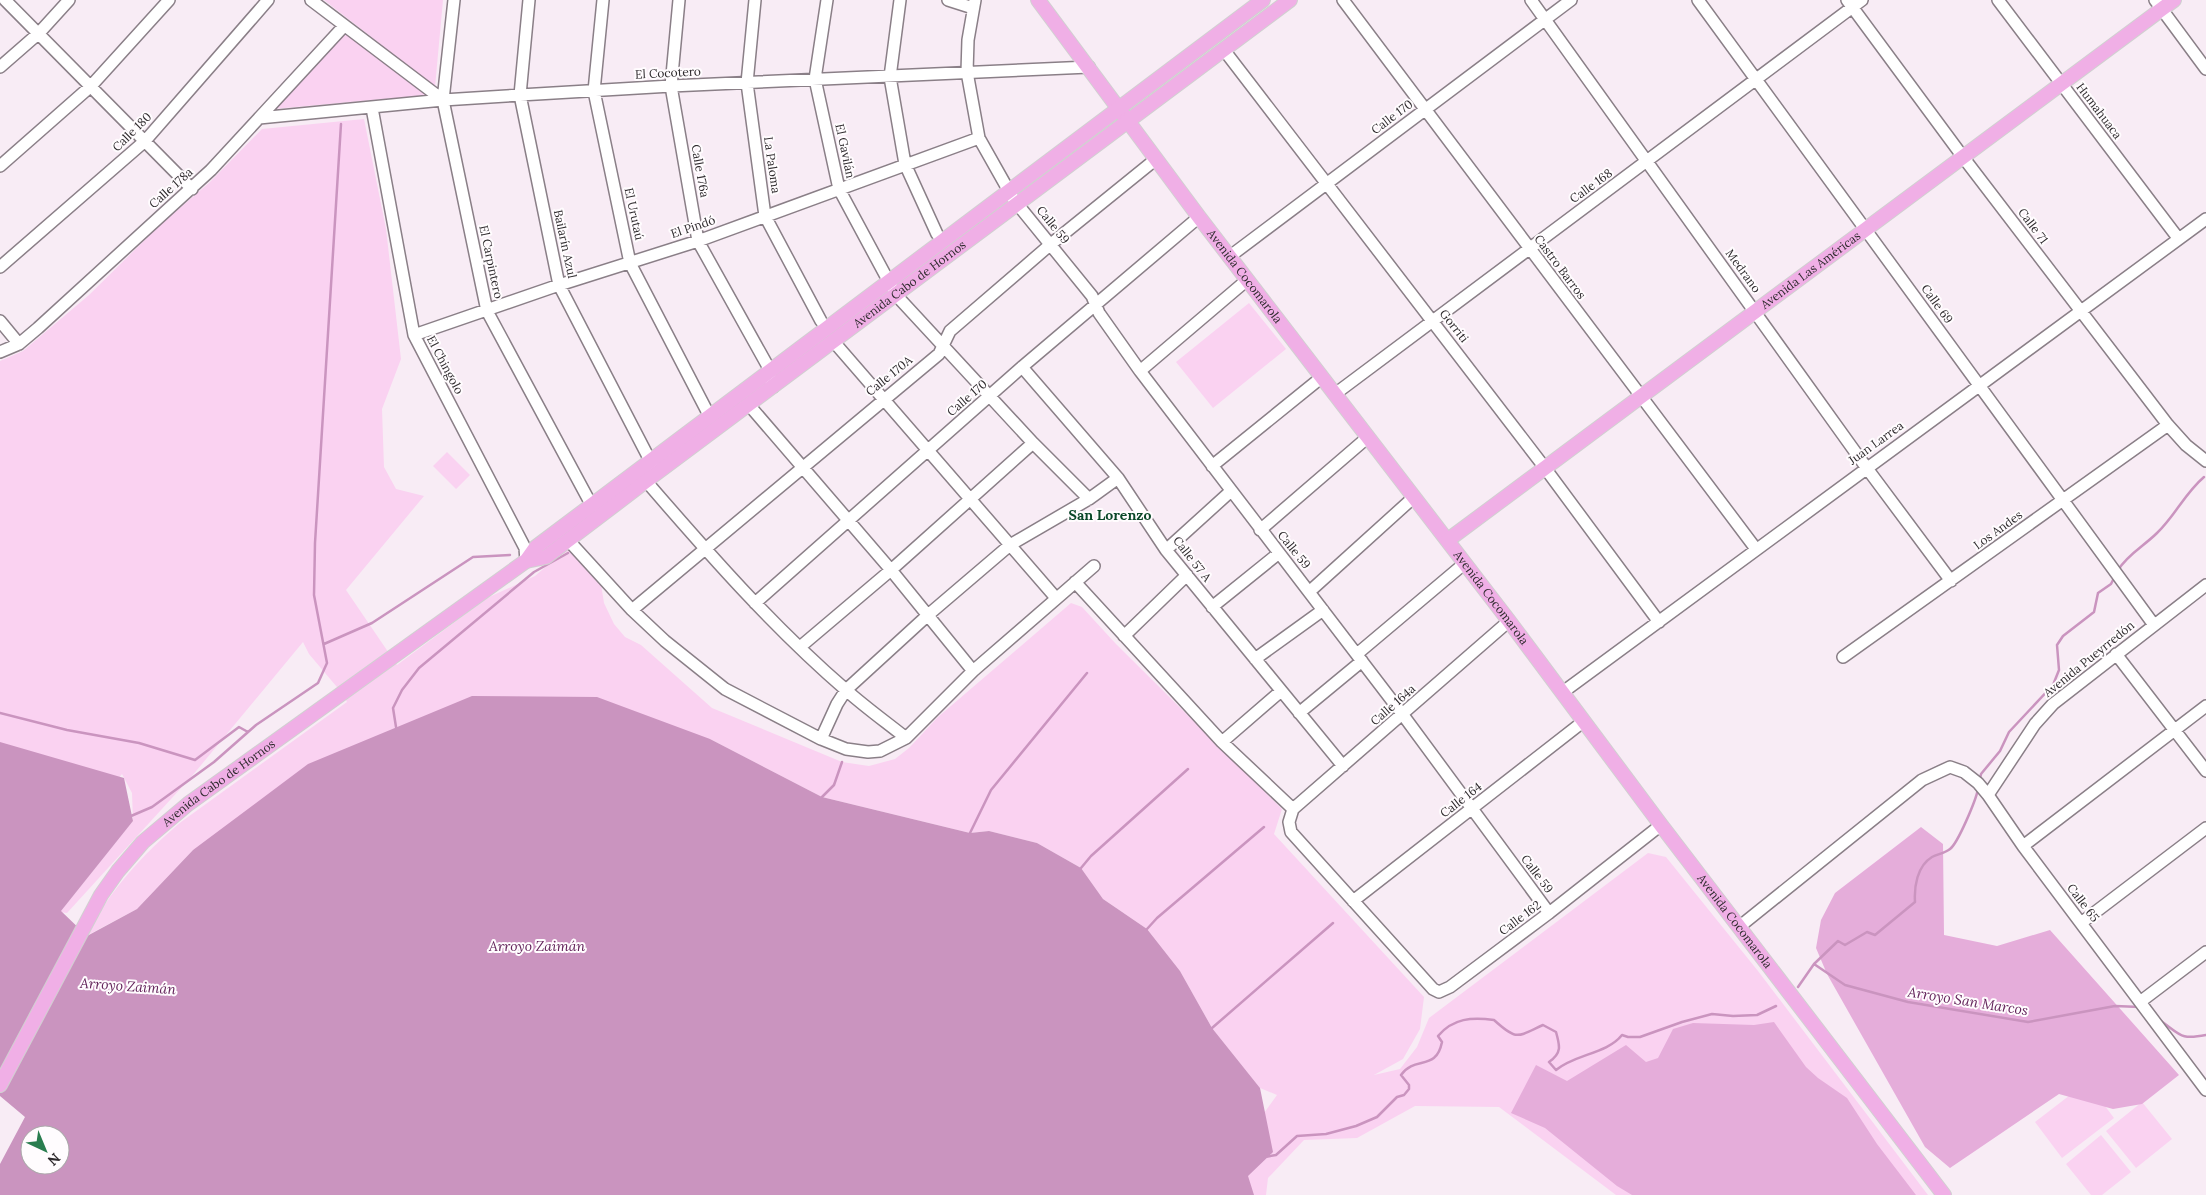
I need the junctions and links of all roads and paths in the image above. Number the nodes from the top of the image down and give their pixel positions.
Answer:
1 (5, 0) edge
2 (69, 0) edge
3 (169, 0) edge
4 (268, 0) edge
5 (311, 0) edge
6 (454, 0) edge
7 (529, 0) edge
8 (603, 0) edge
9 (679, 0) edge
10 (755, 0) edge
11 (827, 0) edge
12 (900, 0) edge
13 (948, 0) edge
14 (1038, 0) edge
15 (1263, 0) edge
16 (1290, 0) edge
17 (1344, 0) edge
18 (1531, 0) edge
19 (1571, 0) edge
20 (1698, 0) edge
21 (1998, 0) edge
22 (2174, 0) edge
23 (1853, 2) edge
24 (974, 4) edge
25 (2158, 5) edge
26 (1545, 20) junction
27 (344, 26) junction
28 (38, 33) junction
29 (1224, 50) junction
30 (0, 67) edge
31 (1089, 67) junction
32 (2206, 69) edge
33 (967, 72) junction
34 (890, 77) junction
35 (815, 79) junction
36 (1756, 79) junction
37 (747, 83) junction
38 (2061, 84) junction
39 (91, 86) junction
40 (671, 86) junction
41 (594, 91) junction
42 (520, 95) junction
43 (443, 100) junction
44 (372, 108) junction
45 (1120, 108) junction
46 (1425, 110) junction
47 (260, 118) junction
48 (1128, 120) junction
49 (979, 138) junction
50 (145, 141) junction
51 (1963, 157) junction
52 (1156, 159) junction
53 (1648, 162) junction
54 (905, 164) junction
55 (0, 166) edge
56 (1326, 183) junction
57 (192, 189) junction
58 (839, 189) junction
59 (1009, 191) junction
60 (1018, 203) junction
61 (765, 216) junction
62 (1199, 217) junction
63 (2206, 219) edge
64 (1866, 229) junction
65 (936, 234) dead end
66 (2178, 238) junction
67 (698, 241) junction
68 (1051, 244) junction
69 (1529, 248) junction
70 (1230, 257) junction
71 (630, 263) junction
72 (0, 267) edge
73 (1247, 280) junction
74 (889, 281) junction
75 (559, 285) junction
76 (896, 294) junction
77 (1095, 306) junction
78 (487, 311) junction
79 (2080, 311) junction
80 (1755, 312) junction
81 (0, 321) edge
82 (821, 321) dead end
83 (1432, 321) junction
84 (414, 336) junction
85 (834, 342) junction
86 (19, 344) junction
87 (943, 344) junction
88 (0, 352) edge
89 (1022, 367) junction
90 (1140, 371) junction
91 (771, 372) junction
92 (1322, 377) junction
93 (1979, 384) junction
94 (773, 387) junction
95 (1335, 394) junction
96 (990, 396) junction
97 (1641, 396) junction
98 (882, 399) junction
99 (749, 405) junction
100 (710, 417) junction
101 (2168, 425) junction
102 (1368, 437) junction
103 (1033, 443) junction
104 (928, 450) junction
105 (2206, 461) edge
106 (801, 466) junction
107 (1212, 466) junction
108 (1866, 467) junction
109 (1545, 468) junction
110 (651, 472) junction
111 (1118, 478) junction
112 (1231, 491) junction
113 (1414, 497) junction
114 (970, 499) junction
115 (1089, 499) junction
116 (2063, 500) junction
117 (592, 506) junction
118 (848, 520) junction
119 (1260, 530) junction
120 (569, 540) junction
121 (1448, 540) junction
122 (1010, 545) junction
123 (1756, 549) junction
124 (705, 550) junction
125 (1166, 550) junction
126 (1279, 553) junction
127 (526, 561) junction
128 (1465, 564) junction
129 (1094, 566) dead end
130 (891, 570) junction
131 (1187, 575) junction
132 (1951, 581) junction
133 (1075, 582) junction
134 (2206, 585) edge
135 (1310, 592) junction
136 (1056, 598) junction
137 (755, 603) junction
138 (1212, 607) junction
139 (632, 610) junction
140 (1323, 610) junction
141 (928, 615) junction
142 (1509, 620) junction
143 (1659, 622) junction
144 (2154, 625) junction
145 (1124, 636) junction
146 (800, 648) junction
147 (2116, 654) junction
148 (1843, 657) dead end
149 (1359, 658) junction
150 (1256, 659) junction
151 (973, 671) junction
152 (846, 690) junction
153 (1281, 691) junction
154 (1563, 692) junction
155 (2206, 706) edge
156 (1299, 713) junction
157 (1403, 715) junction
158 (1584, 721) junction
159 (2174, 730) junction
160 (906, 738) junction
161 (821, 739) junction
162 (1222, 742) junction
163 (1343, 766) junction
164 (2206, 771) edge
165 (1988, 795) junction
166 (1293, 808) junction
167 (1472, 809) junction
168 (1661, 825) junction
169 (2206, 828) edge
170 (2023, 846) junction
171 (1353, 901) junction
172 (1549, 913) junction
173 (2081, 923) junction
174 (1739, 927) junction
175 (2206, 952) edge
176 (2137, 997) junction
177 (0, 1085) edge
178 (2206, 1090) edge
179 (1944, 1195) edge

1 - 28 street
2 - 28 street
3 - 39 street
4 - 50 street, Calle 180
5 - 27 street
6 - 43 street, El Carpintero
7 - 42 street, Bailarín Azul
8 - 41 street, El Urutaú
9 - 40 street, Calle 176a
10 - 37 street, La Paloma
11 - 35 street, El Gavilán
12 - 34 street
13 - 24 street
14 - 31 main road, Avenida Cocomarola
15 - 45 main road, Avenida Cabo de Hornos
16 - 29 main road, Avenida Cabo de Hornos
17 - 46 street, Castro Barros
18 - 26 street, Medrano
19 - 26 street, Calle 170
20 - 36 street, Calle 69
21 - 38 street, Humahuaca
22 - 25 main road, Avenida Las Américas
23 - 36 street, Calle 168
23 - 51 street, Calle 71
24 - 33 street, Calle 59
25 - 32 street
25 - 38 main road, Avenida Las Américas
26 - 46 street, Calle 170
26 - 53 street, Medrano
27 - 43 street
27 - 47 street, Calle 178a
28 - 30 street
28 - 39 street
29 - 48 main road, Avenida Cabo de Hornos
29 - 56 street, Gorriti
31 - 33 street, El Cocotero
31 - 45 main road, Avenida Cocomarola
33 - 34 street, El Cocotero
33 - 49 street, Calle 59
34 - 35 street, El Cocotero
34 - 54 street
35 - 37 street, El Cocotero
35 - 58 street, El Gavilán
36 - 53 street, Calle 168
36 - 64 street, Calle 69
37 - 40 street, El Cocotero
37 - 61 street, La Paloma
38 - 51 main road, Avenida Las Américas
38 - 66 street, Humahuaca
39 - 50 street
39 - 55 street
40 - 41 street, El Cocotero
40 - 67 street, Calle 176a
41 - 42 street, El Cocotero
41 - 71 street, El Urutaú
42 - 43 street, El Cocotero
42 - 75 street, Bailarín Azul
43 - 44 street, El Cocotero
43 - 78 street, El Carpintero
44 - 47 street, El Cocotero
44 - 84 street, El Chingolo
45 - 48 main road, Avenida Cocomarola
45 - 59 main road, Avenida Cabo de Hornos
46 - 56 street, Calle 170
46 - 69 street, Castro Barros
47 - 57 street, Calle 178a
48 - 52 main road, Avenida Cocomarola
48 - 60 main road, Avenida Cabo de Hornos
49 - 54 street, El Pindó
49 - 59 street, Calle 59
50 - 57 street
50 - 72 street, Calle 180
51 - 64 main road, Avenida Las Américas
51 - 79 street, Calle 71
52 - 62 main road, Avenida Cocomarola
52 - 68 street, Calle 170A
53 - 69 street, Calle 168
53 - 80 street, Medrano
54 - 58 street, El Pindó
54 - 65 street
56 - 70 street, Calle 170
56 - 83 street, Gorriti
57 - 86 street, Calle 178a
58 - 61 street, El Pindó
58 - 74 street, El Gavilán
59 - 60 street, Calle 59
59 - 74 main road, Avenida Cabo de Hornos
60 - 68 street, Calle 59
60 - 76 main road, Avenida Cabo de Hornos
61 - 67 street, El Pindó
61 - 82 street, La Paloma
62 - 70 main road, Avenida Cocomarola
62 - 77 street, Calle 170
63 - 66 street, Juan Larrea
64 - 80 main road, Avenida Las Américas
64 - 93 street, Calle 69
66 - 79 street, Juan Larrea
67 - 71 street, El Pindó
67 - 91 street, Calle 176a
68 - 77 street, Calle 59
68 - 87 street, Calle 170A
69 - 83 street, Calle 168
69 - 97 street, Castro Barros
70 - 73 main road, Avenida Cocomarola
71 - 75 street, El Pindó
71 - 100 street, El Urutaú
73 - 90 street
73 - 92 main road, Avenida Cocomarola
74 - 76 street, El Gavilán
74 - 91 main road, Avenida Cabo de Hornos
75 - 78 street, El Pindó
75 - 110 street, Bailarín Azul
76 - 85 main road, Avenida Cabo de Hornos
76 - 87 street, El Gavilán
77 - 89 street, Calle 170
77 - 90 street, Calle 59
78 - 84 street, El Pindó
78 - 117 street, El Carpintero
79 - 93 street, Juan Larrea
79 - 101 street, Calle 71
80 - 97 main road, Avenida Las Américas
80 - 108 street, Medrano
81 - 86 street
83 - 95 street, Calle 168
83 - 109 street, Gorriti
84 - 127 street, El Chingolo
85 - 94 main road, Avenida Cabo de Hornos
85 - 98 street
86 - 88 street, Calle 178a
87 - 96 street, El Gavilán
87 - 98 street, Calle 170A
89 - 96 street, Calle 170
89 - 111 street, Calle 57 A
90 - 107 street, Calle 59
91 - 94 street, Calle 176a
91 - 100 main road, Avenida Cabo de Hornos
92 - 95 main road, Avenida Cocomarola
92 - 107 street
93 - 108 street, Juan Larrea
93 - 116 street, Calle 69
94 - 99 main road, Avenida Cabo de Hornos
95 - 102 main road, Avenida Cocomarola
96 - 103 street, El Gavilán
96 - 104 street, Calle 170
97 - 109 main road, Avenida Las Américas
97 - 123 street, Castro Barros
98 - 104 street
98 - 106 street, Calle 170A
99 - 106 street
99 - 110 main road, Avenida Cabo de Hornos
100 - 110 main road, Avenida Cabo de Hornos
101 - 105 street, Calle 71
101 - 116 street, Los Andes
102 - 113 main road, Avenida Cocomarola
102 - 119 street
103 - 114 street
103 - 115 street, El Gavilán
104 - 114 street
104 - 118 street, Calle 170
106 - 118 street
106 - 124 street, Calle 170A
107 - 112 street, Calle 59
108 - 123 street, Juan Larrea
108 - 132 street, Medrano
109 - 121 main road, Avenida Las Américas
109 - 143 street, Gorriti
110 - 117 main road, Avenida Cabo de Hornos
110 - 120 main road, Avenida Cabo de Hornos
110 - 124 street, Bailarín Azul
111 - 115 street
111 - 125 street, Calle 57 A
112 - 119 street, Calle 59
112 - 125 street
113 - 121 main road, Avenida Cocomarola
113 - 135 street
114 - 122 street
114 - 130 street
115 - 122 street
116 - 132 street, Los Andes
116 - 144 street, Calle 69
117 - 127 main road, Avenida Cabo de Hornos
118 - 130 street
118 - 137 street, Calle 170
119 - 126 street, Calle 59
120 - 127 main road, Avenida Cabo de Hornos
120 - 139 street
121 - 128 main road, Avenida Cocomarola
122 - 136 street
122 - 141 street
123 - 143 street, Juan Larrea
124 - 137 street, Bailarín Azul
124 - 139 street, Calle 170A
125 - 131 street, Calle 57 A
126 - 135 street, Calle 59
126 - 138 street
127 - 177 main road, Avenida Cabo de Hornos
128 - 142 main road, Avenida Cocomarola
128 - 149 street
129 - 133 street
130 - 141 street
130 - 146 street
131 - 138 street, Calle 57 A
131 - 145 street
132 - 148 street, Los Andes
133 - 136 street
133 - 145 street
134 - 144 street, Avenida Pueyrredón
135 - 140 street, Calle 59
136 - 151 street
137 - 146 street, Bailarín Azul
138 - 150 street, Calle 57 A
139 - 161 street
140 - 149 street, Calle 59
140 - 150 street
141 - 151 street
141 - 152 street
142 - 154 main road, Avenida Cocomarola
142 - 157 street, Calle 164a
143 - 154 street, Juan Larrea
144 - 147 street, Avenida Pueyrredón
145 - 162 street
146 - 152 street, Bailarín Azul
147 - 159 street
147 - 165 street, Avenida Pueyrredón
149 - 156 street
149 - 157 street, Calle 59
150 - 153 street, Calle 57 A
151 - 160 street
152 - 160 street, Bailarín Azul
152 - 161 street
153 - 156 street, Calle 57 A
153 - 162 street
154 - 158 main road, Avenida Cocomarola
155 - 159 street
156 - 163 street, Calle 57 A
157 - 163 street, Calle 164a
157 - 167 street, Calle 59
158 - 167 street, Calle 164
158 - 168 main road, Avenida Cocomarola
159 - 164 street
159 - 170 street
160 - 161 street
162 - 166 street
163 - 166 street, Calle 164a
165 - 170 street, Calle 65
165 - 174 street, Calle 65
166 - 171 street
167 - 171 street, Calle 164
167 - 172 street, Calle 59
168 - 172 street, Calle 162
168 - 174 main road, Avenida Cocomarola
169 - 173 street
170 - 173 street, Calle 65
171 - 172 street, Calle 162
173 - 176 street, Calle 65
174 - 179 main road, Avenida Cocomarola
175 - 176 street
176 - 178 street, Calle 65

